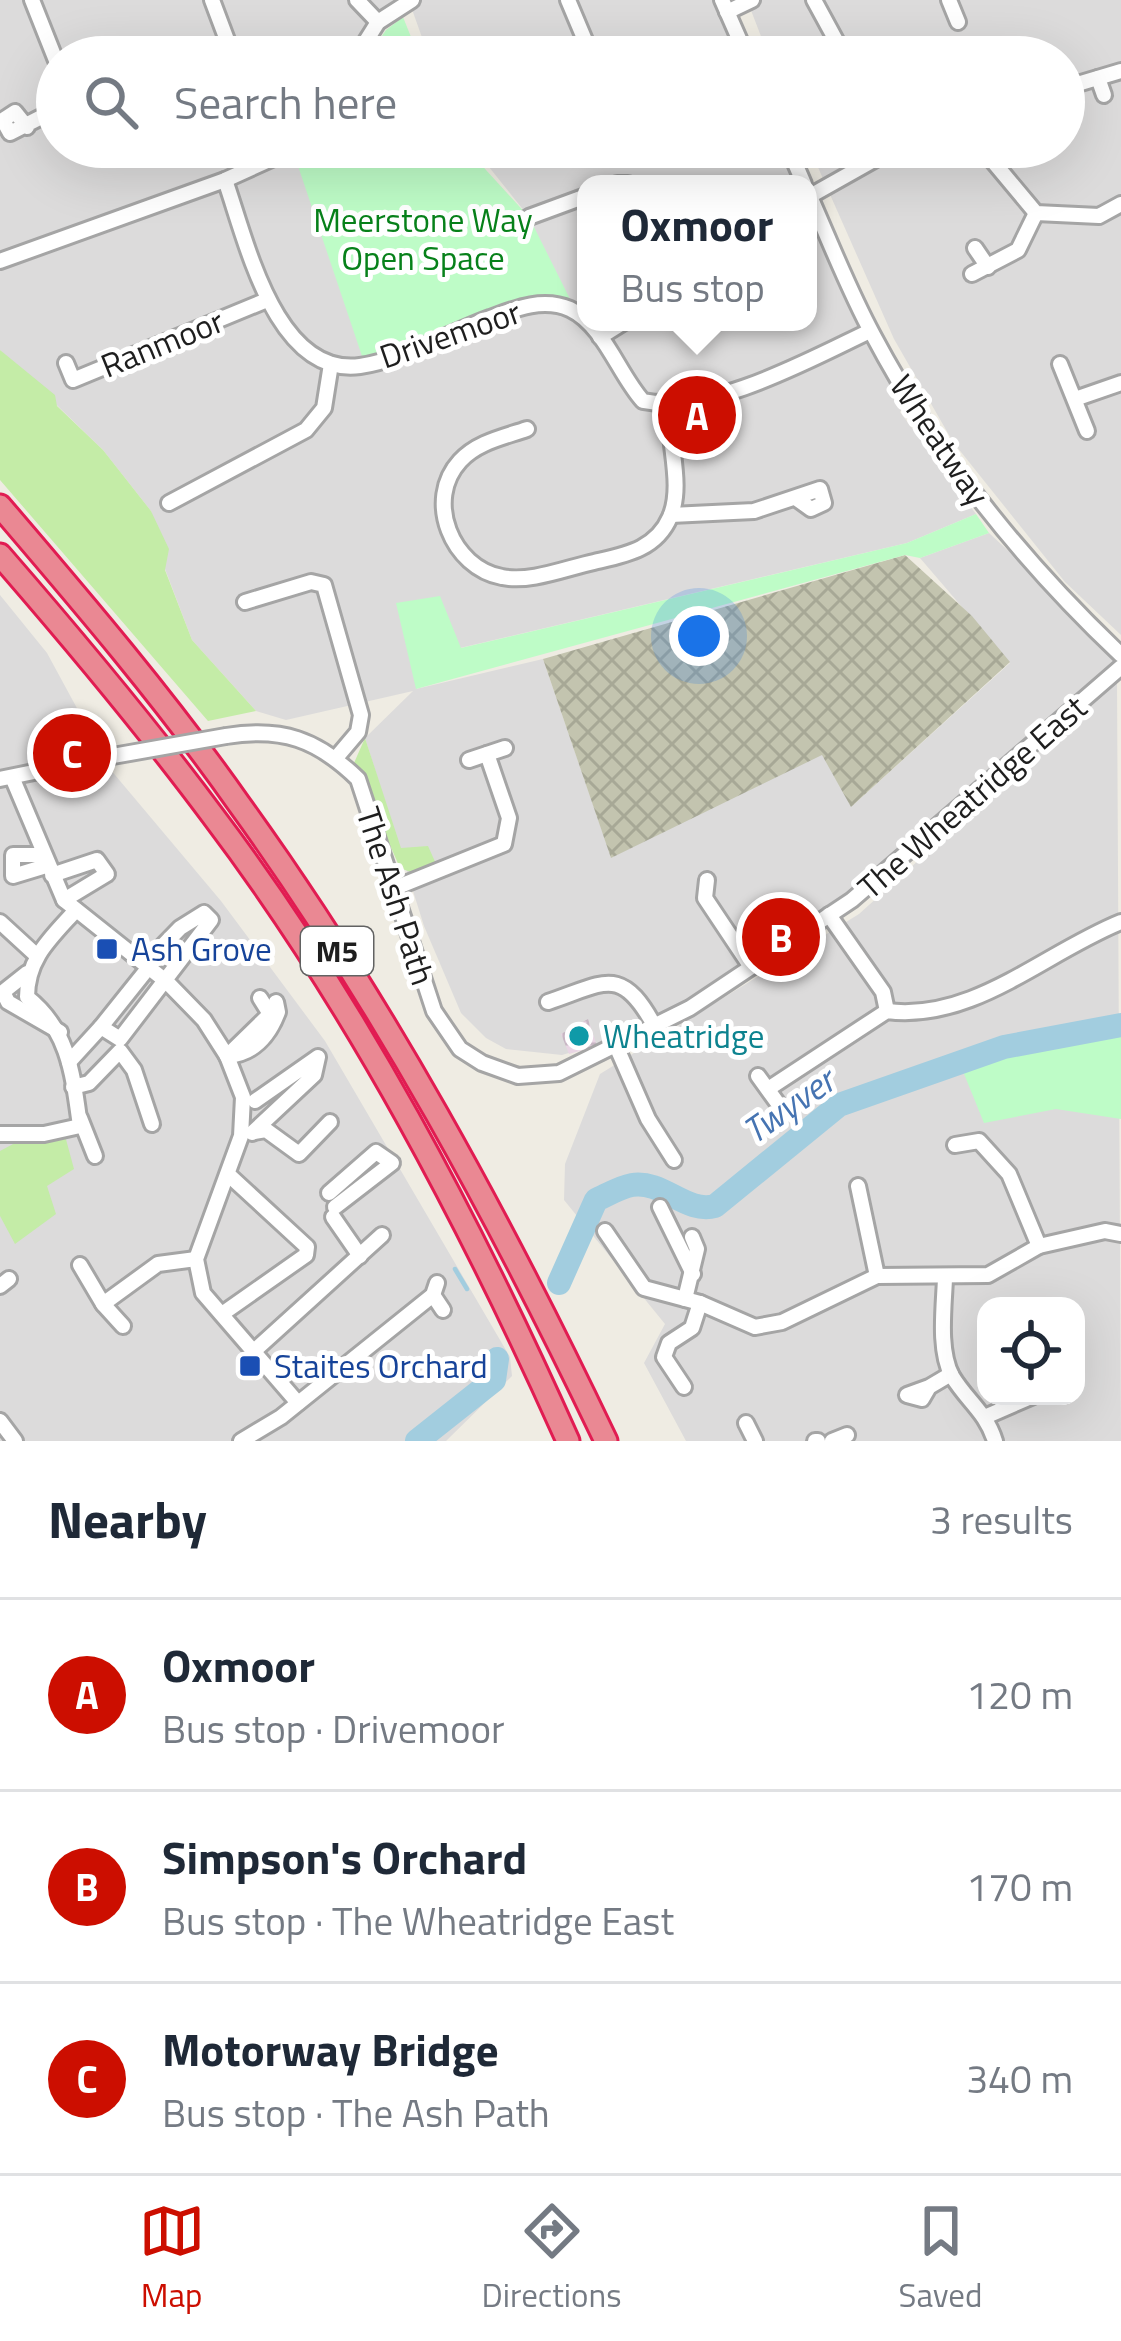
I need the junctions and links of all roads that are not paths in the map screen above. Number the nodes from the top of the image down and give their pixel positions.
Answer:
1 (32, 0) edge
2 (212, 0) edge
3 (357, 0) edge
4 (412, 0) edge
5 (568, 0) edge
6 (752, 0) edge
7 (814, 0) edge
8 (724, 6) edge
9 (378, 22) junction
10 (46, 36) edge
11 (226, 36) edge
12 (369, 36) edge
13 (583, 36) edge
14 (738, 36) edge
15 (831, 36) edge
16 (1121, 71) edge
17 (1098, 78) junction
18 (1085, 82) edge
19 (1104, 95) dead end
20 (36, 122) edge
21 (10, 133) dead end
22 (253, 168) edge
23 (854, 168) edge
24 (999, 168) edge
25 (225, 181) junction
26 (817, 186) edge
27 (577, 199) edge
28 (1121, 204) edge
29 (817, 213) edge
30 (1036, 213) junction
31 (529, 217) dead end
32 (974, 248) dead end
33 (0, 261) edge
34 (988, 267) junction
35 (972, 274) dead end
36 (267, 300) junction
37 (577, 316) edge
38 (594, 331) edge
39 (610, 331) edge
40 (870, 331) junction
41 (600, 337) junction
42 (66, 363) dead end
43 (331, 364) junction
44 (1060, 364) dead end
45 (1121, 382) edge
46 (1075, 399) junction
47 (670, 407) junction
48 (526, 429) dead end
49 (1087, 431) dead end
50 (797, 500) dead end
51 (178, 504) dead end
52 (0, 506) edge
53 (671, 515) junction
54 (0, 554) edge
55 (319, 563) dead end
56 (324, 585) junction
57 (252, 605) dead end
58 (1121, 655) edge
59 (1121, 667) edge
60 (505, 748) dead end
61 (488, 754) junction
62 (337, 758) junction
63 (469, 760) dead end
64 (6, 778) edge
65 (46, 865) junction
66 (707, 880) dead end
67 (395, 889) junction
68 (688, 896) dead end
69 (705, 898) junction
70 (70, 905) junction
71 (829, 915) junction
72 (0, 922) edge
73 (1121, 922) edge
74 (37, 955) junction
75 (147, 965) junction
76 (751, 967) junction
77 (27, 973) junction
78 (167, 982) junction
79 (268, 1000) dead end
80 (548, 1002) dead end
81 (887, 1011) junction
82 (101, 1027) junction
83 (655, 1027) junction
84 (62, 1033) junction
85 (617, 1048) junction
86 (227, 1055) junction
87 (70, 1062) junction
88 (571, 1069) joint
89 (758, 1076) dead end
90 (73, 1087) junction
91 (768, 1089) junction
92 (249, 1099) junction
93 (779, 1105) dead end
94 (80, 1120) junction
95 (330, 1122) dead end
96 (152, 1124) dead end
97 (256, 1130) junction
98 (0, 1134) edge
99 (956, 1144) dead end
100 (95, 1156) dead end
101 (674, 1160) dead end
102 (231, 1177) dead end
103 (857, 1196) dead end
104 (332, 1206) dead end
105 (660, 1207) dead end
106 (604, 1231) dead end
107 (1121, 1234) edge
108 (382, 1235) dead end
109 (692, 1237) dead end
110 (1039, 1246) junction
111 (360, 1256) junction
112 (196, 1259) junction
113 (80, 1265) dead end
114 (693, 1274) junction
115 (878, 1276) junction
116 (945, 1278) junction
117 (692, 1301) junction
118 (103, 1304) junction
119 (443, 1310) dead end
120 (222, 1314) junction
121 (124, 1326) dead end
122 (254, 1351) junction
123 (951, 1374) junction
124 (684, 1387) dead end
125 (928, 1387) dead end
126 (298, 1403) junction
127 (1013, 1405) edge
128 (987, 1416) junction
129 (0, 1421) edge
130 (746, 1423) dead end
131 (15, 1441) edge
132 (241, 1441) edge
133 (568, 1441) edge
134 (606, 1441) edge
135 (755, 1441) edge
136 (995, 1441) edge

1 - 10 street
2 - 11 street
3 - 9 street
4 - 9 street
5 - 13 street
6 - 8 street
7 - 15 street
8 - 14 street
9 - 12 street
16 - 17 street
17 - 18 street
17 - 19 street
20 - 21 street
22 - 25 street
23 - 26 street
24 - 30 street
25 - 33 street
25 - 36 street, Drivemoor
27 - 31 street
28 - 30 street
29 - 40 street, Wheatway
30 - 34 street
32 - 34 street
34 - 35 street
36 - 42 street, Ranmoor
36 - 43 street, Drivemoor
37 - 43 street, Drivemoor
38 - 41 street, Drivemoor
39 - 41 street
40 - 47 street
40 - 58 street, Wheatway
41 - 47 street, Drivemoor
43 - 51 street
44 - 46 street
45 - 46 street
46 - 49 street
47 - 53 street
48 - 53 street
50 - 53 street
52 - 134 highway, M5
54 - 133 highway, M5
55 - 56 street
56 - 57 street
56 - 62 street
59 - 71 street, The Wheatridge East
60 - 61 street
61 - 63 street
61 - 67 street
62 - 64 street, bridge
62 - 67 street, The Ash Path
64 - 65 street
65 - 70 street
65 - 70 street
66 - 69 street
67 - 88 street, The Ash Path
68 - 69 street
69 - 76 street
70 - 74 street
70 - 75 street
71 - 76 street, The Wheatridge East
71 - 81 street
72 - 74 street
73 - 81 street
74 - 77 street
75 - 78 street
75 - 78 street
75 - 82 street
76 - 83 street, The Wheatridge East
77 - 84 street
77 - 84 street
78 - 82 street
78 - 86 street
79 - 86 street
80 - 83 street
81 - 91 street
82 - 87 street
83 - 85 street, The Wheatridge East
84 - 87 street
85 - 88 street, The Wheatridge East
85 - 101 street
86 - 92 street
87 - 90 street
89 - 91 street
90 - 94 street
90 - 96 street
91 - 93 street
92 - 97 street
92 - 97 street
92 - 97 street
94 - 98 street
94 - 100 street
95 - 97 street
97 - 112 street
99 - 110 street
102 - 120 street
103 - 115 street
104 - 111 street
105 - 114 street
106 - 117 street
107 - 110 street
108 - 111 street
109 - 114 street
110 - 116 street
111 - 122 street
112 - 118 street
112 - 120 street
113 - 118 street
114 - 117 street
115 - 116 street
115 - 117 street
116 - 123 street
117 - 124 street
118 - 121 street
119 - 126 street
120 - 122 street
122 - 126 street
123 - 125 street
123 - 128 street
126 - 132 street
127 - 128 street
128 - 136 street
129 - 131 street
130 - 135 street

